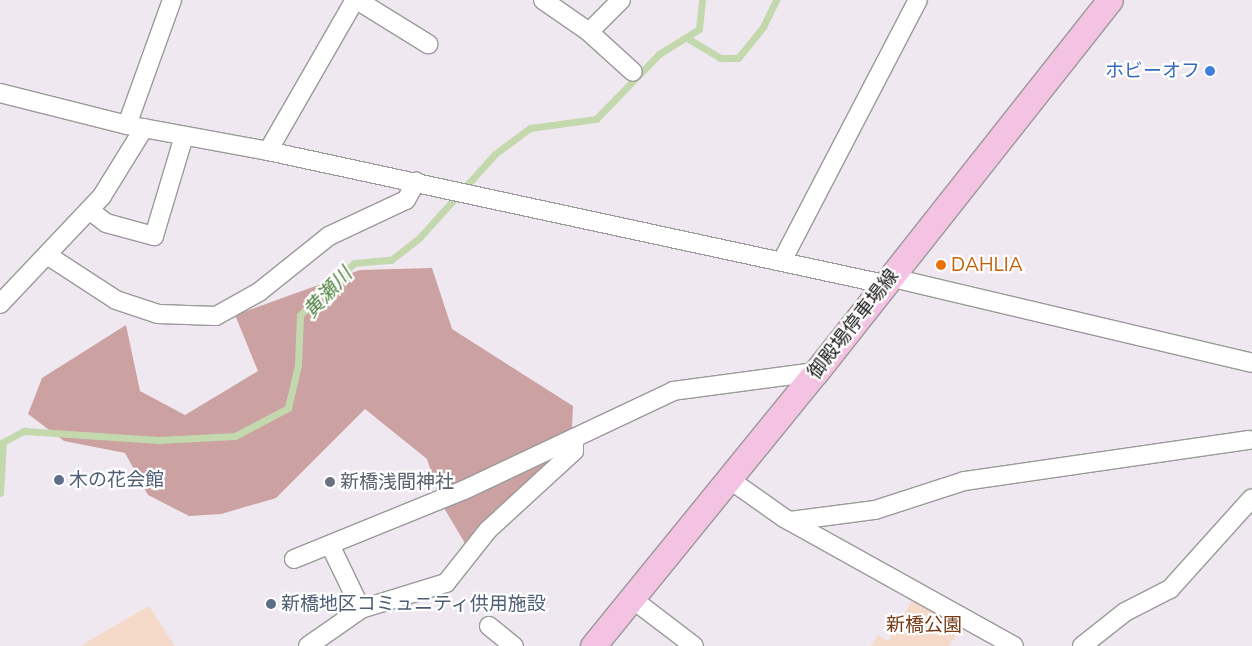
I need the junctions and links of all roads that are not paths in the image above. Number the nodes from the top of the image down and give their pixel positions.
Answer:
1 (172, 0) edge
2 (356, 0) edge
3 (543, 0) edge
4 (621, 0) edge
5 (918, 0) edge
6 (1110, 0) edge
7 (589, 32) junction
8 (428, 44) dead end
9 (633, 72) dead end
10 (0, 93) edge
11 (135, 127) junction
12 (184, 136) junction
13 (268, 151) junction
14 (416, 182) junction
15 (89, 210) junction
16 (47, 255) junction
17 (782, 261) junction
18 (887, 281) junction
19 (0, 304) edge
20 (1252, 363) edge
21 (816, 372) junction
22 (574, 438) junction
23 (1249, 440) dead end
24 (729, 479) junction
25 (1252, 498) edge
26 (790, 521) junction
27 (330, 545) junction
28 (294, 560) dead end
29 (631, 598) junction
30 (361, 609) junction
31 (489, 626) dead end
32 (308, 646) edge
33 (514, 646) edge
34 (593, 646) edge
35 (694, 646) edge
36 (1014, 646) edge
37 (1082, 646) edge

1 - 11 street
2 - 8 street
2 - 13 street
3 - 7 street
4 - 7 street
5 - 17 street
6 - 18 main road, 御殿場停車場線
7 - 9 street
10 - 11 street
11 - 12 street
11 - 15 street
12 - 13 street
12 - 15 street
13 - 14 street
14 - 16 street
14 - 17 street
15 - 16 street
16 - 19 street
17 - 18 street
18 - 20 street
18 - 21 main road, 御殿場停車場線
21 - 22 street
21 - 24 main road, 御殿場停車場線
22 - 27 street
22 - 30 street
23 - 26 street
24 - 26 street
24 - 29 main road, 御殿場停車場線
25 - 37 street
26 - 36 street
27 - 28 street
27 - 30 street
29 - 34 main road, 御殿場停車場線
29 - 35 street
30 - 32 street
31 - 33 street

